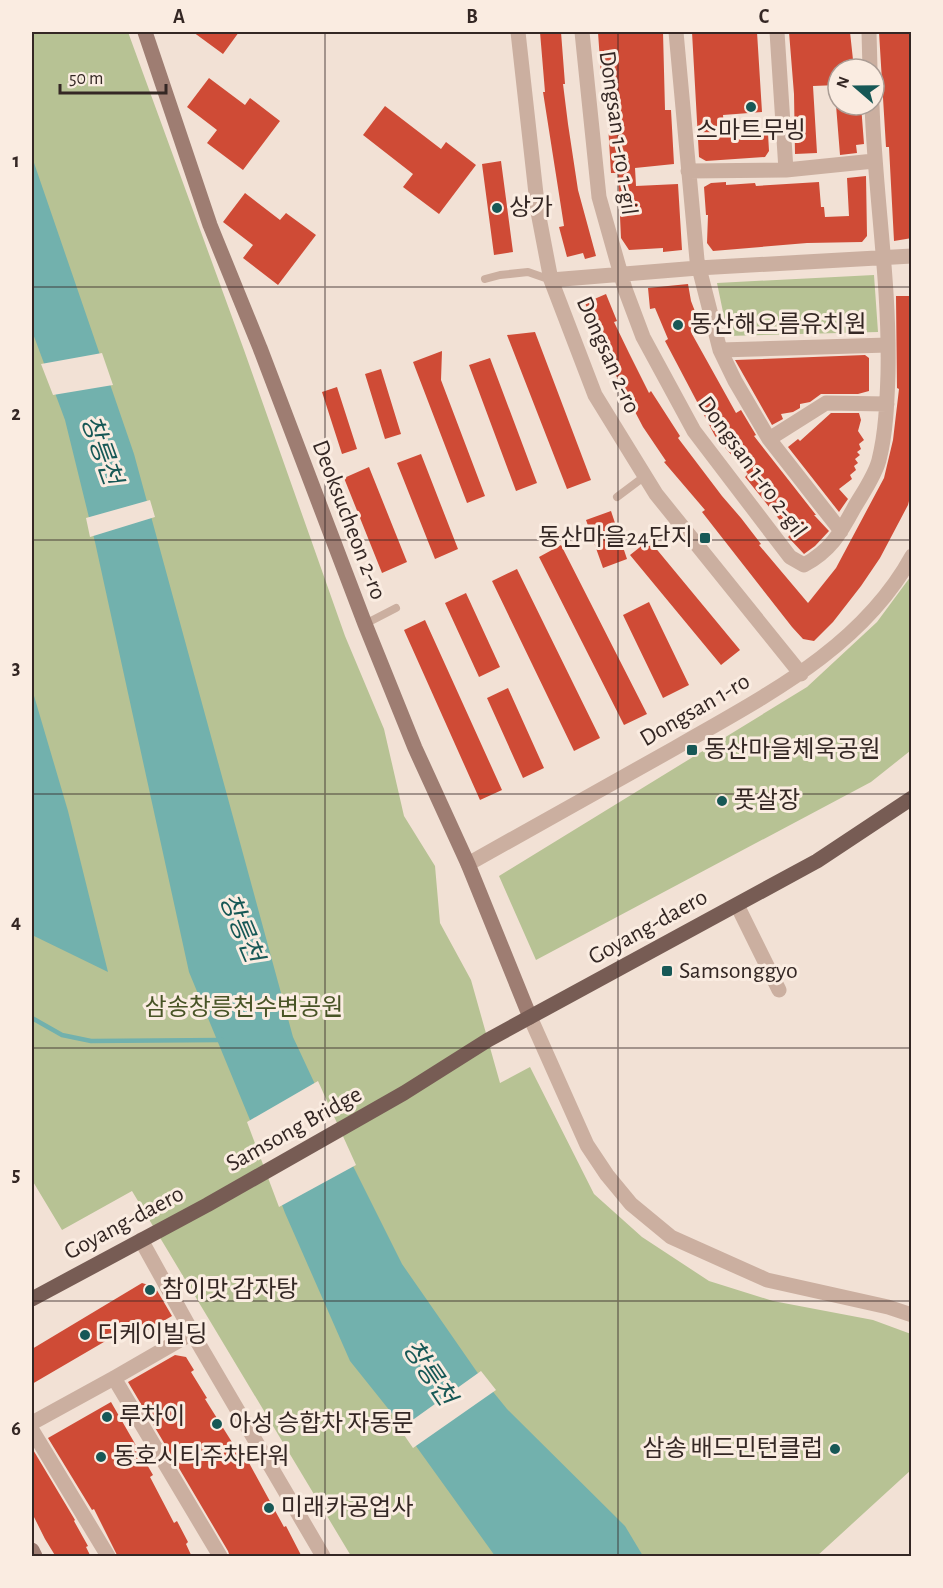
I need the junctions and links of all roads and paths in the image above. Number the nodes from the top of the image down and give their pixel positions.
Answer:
1 (145, 32) edge
2 (518, 32) edge
3 (582, 32) edge
4 (676, 32) edge
5 (777, 32) edge
6 (869, 32) edge
7 (870, 57) edge
8 (872, 117) edge
9 (874, 161) junction
10 (786, 170) junction
11 (688, 171) junction
12 (912, 256) edge
13 (884, 258) junction
14 (698, 268) junction
15 (622, 275) junction
16 (485, 279) dead end
17 (551, 280) junction
18 (888, 345) junction
19 (720, 350) junction
20 (887, 404) junction
21 (769, 439) junction
22 (645, 476) junction
23 (617, 497) dead end
24 (841, 531) junction
25 (912, 556) edge
26 (396, 608) dead end
27 (365, 624) junction
28 (801, 674) junction
29 (912, 798) edge
30 (468, 864) junction
31 (737, 904) junction
32 (779, 990) dead end
33 (530, 1017) junction
34 (404, 1093) joint
35 (207, 1204) joint
36 (141, 1240) junction
37 (32, 1299) edge
38 (912, 1315) edge
39 (192, 1333) junction
40 (114, 1378) junction
41 (32, 1423) edge
42 (32, 1430) edge
43 (32, 1550) edge
44 (35, 1557) edge
45 (108, 1557) edge
46 (220, 1557) edge
47 (323, 1557) edge

1 - 27 street, Deoksucheon 2-ro
2 - 17 street, Dongsan 2-ro
3 - 15 street, Dongsan 1-ro 1-gil
4 - 11 street
5 - 10 street
6 - 7 street
8 - 9 street
9 - 10 street
9 - 13 street
10 - 11 street
11 - 14 street
12 - 13 street
13 - 14 street
13 - 18 street, Dongsan 1-ro 2-gil
14 - 15 street
14 - 19 street, Dongsan 1-ro 2-gil
15 - 17 street
15 - 24 street, Dongsan 1-ro 2-gil
16 - 17 lane
17 - 22 street, Dongsan 2-ro
18 - 19 street
18 - 20 street, Dongsan 1-ro 2-gil
19 - 21 street, Dongsan 1-ro 2-gil
20 - 21 street
20 - 24 street, Dongsan 1-ro 2-gil
21 - 24 street, Dongsan 1-ro 2-gil
22 - 23 lane
22 - 28 street, Dongsan 2-ro
25 - 28 street, Dongsan 1-ro
26 - 27 lane
27 - 30 street, Deoksucheon 2-ro
28 - 30 street, Dongsan 1-ro
29 - 31 main road, Goyang-daero
30 - 33 street, Deoksucheon 2-ro
31 - 32 street
31 - 33 main road, Goyang-daero
33 - 34 main road, Goyang-daero
33 - 38 street
34 - 35 main road, Samsong Bridge
35 - 36 main road, Goyang-daero
36 - 37 main road, Goyang-daero
36 - 39 street
39 - 40 street
39 - 47 street
40 - 41 street
40 - 46 street
42 - 45 street
43 - 44 street

